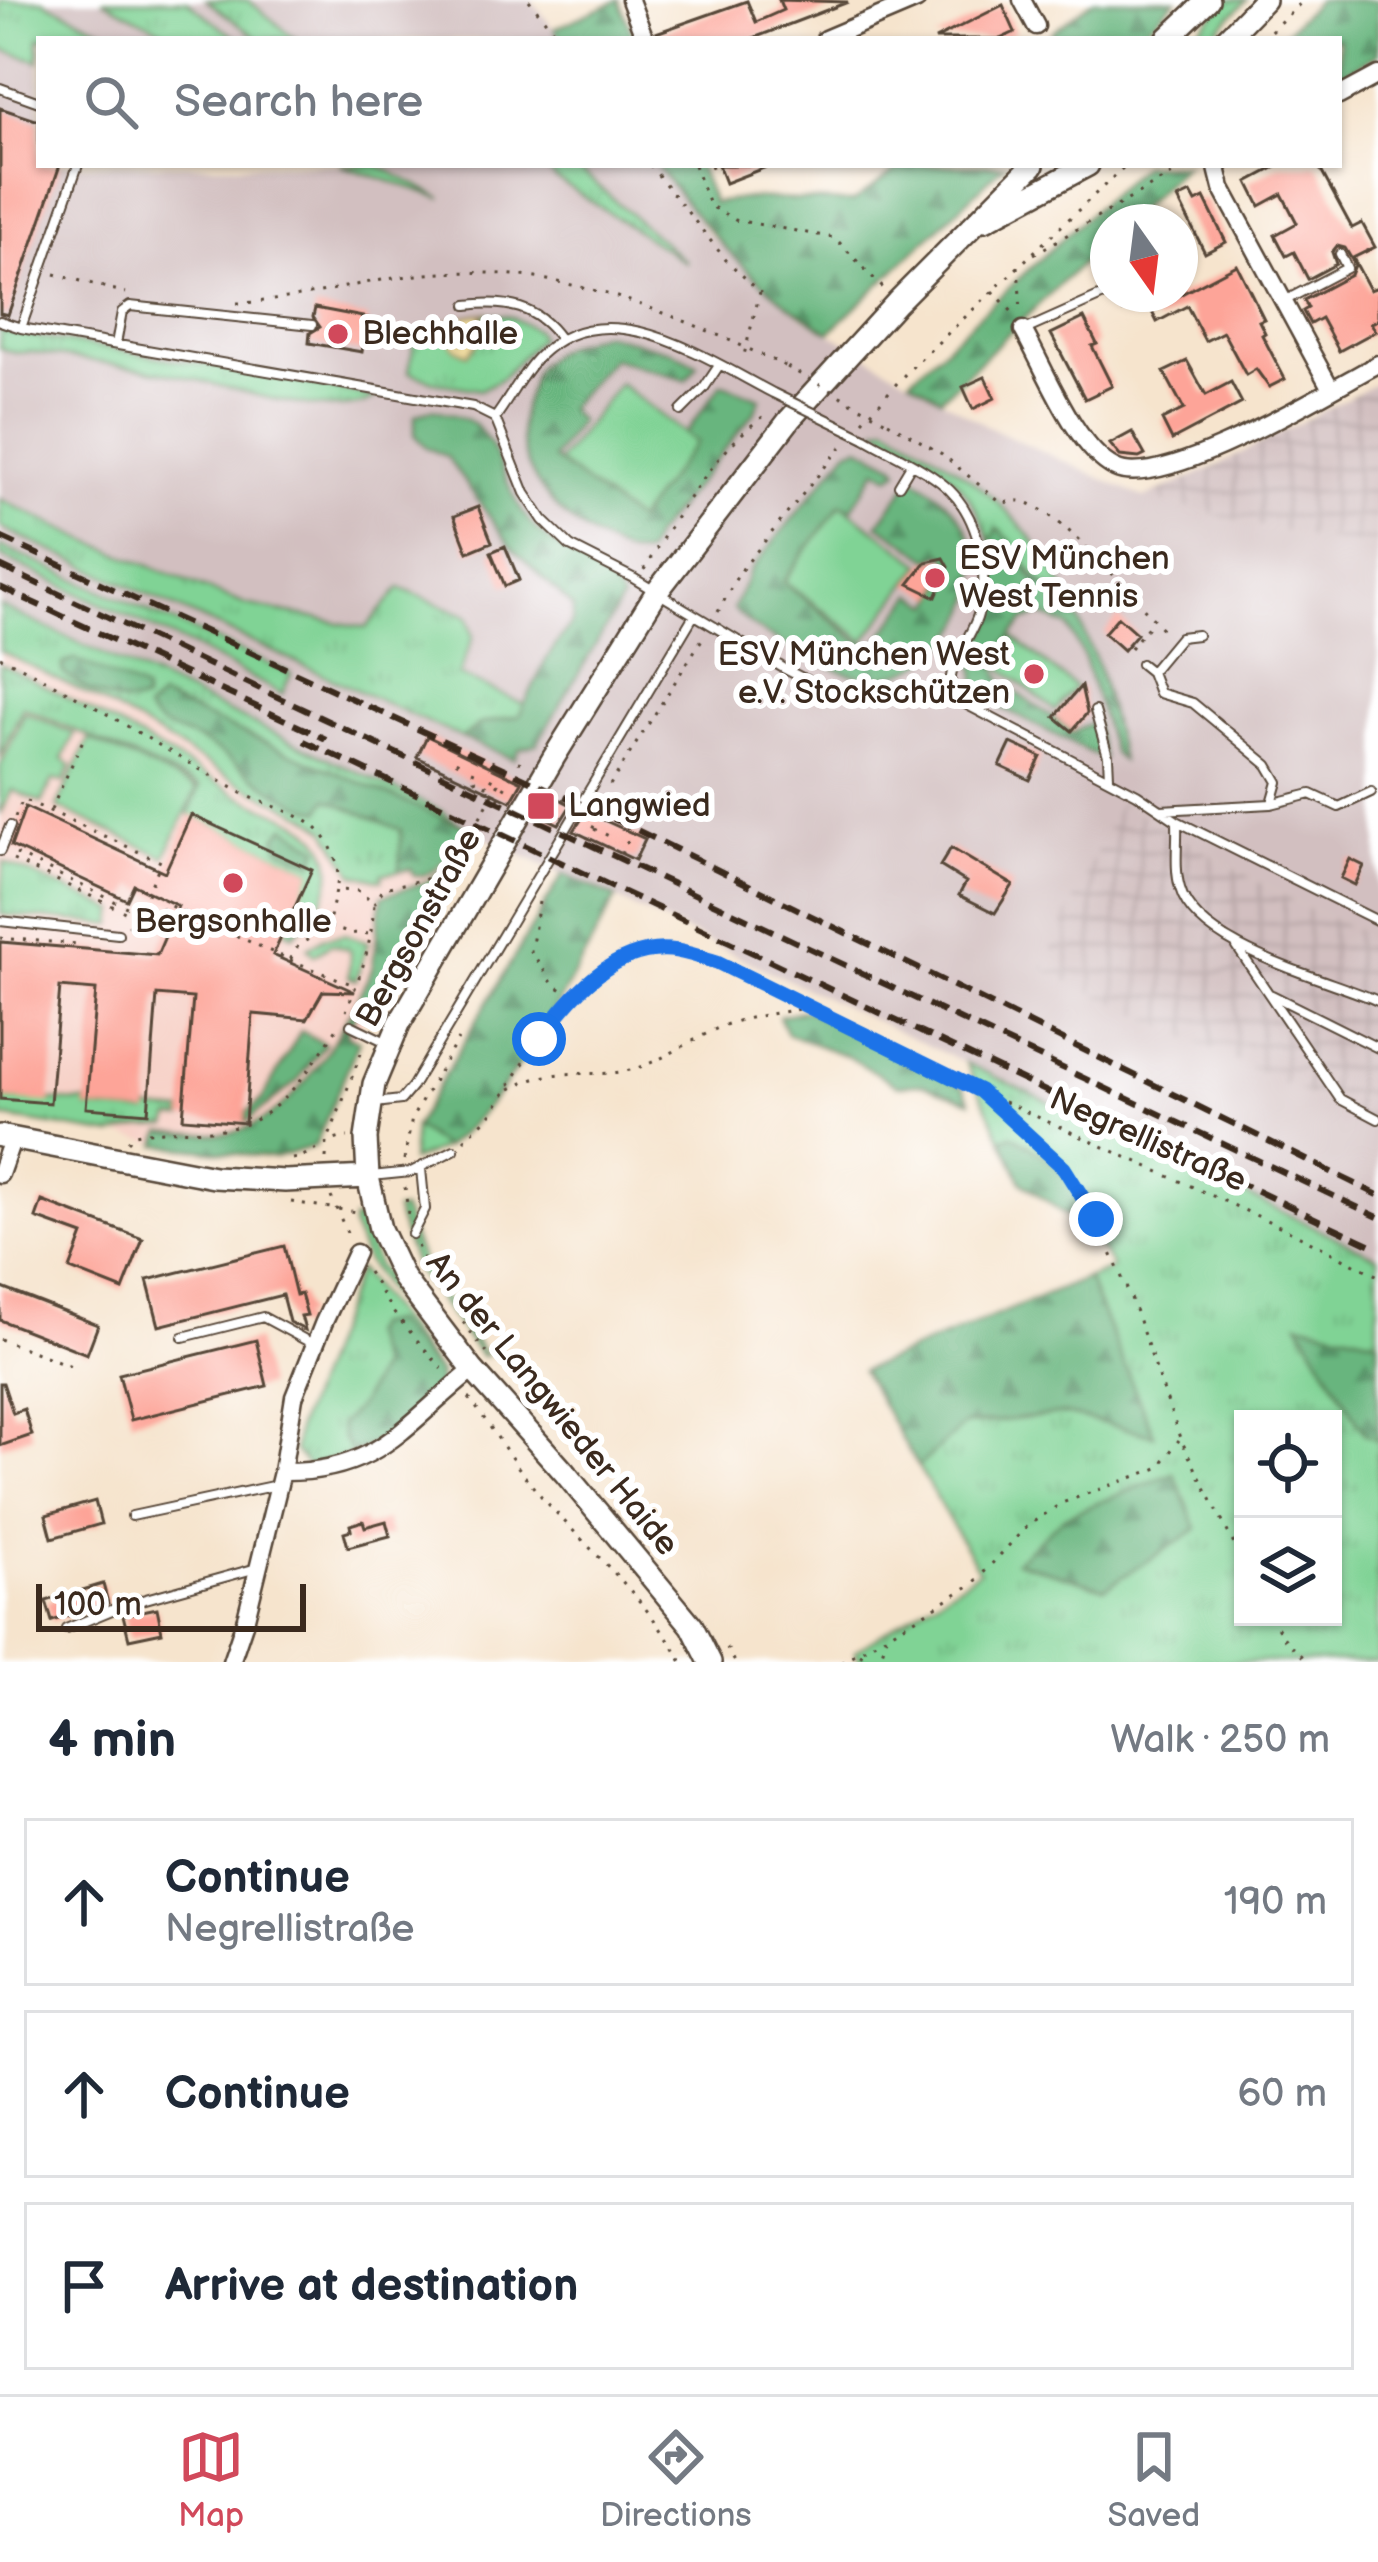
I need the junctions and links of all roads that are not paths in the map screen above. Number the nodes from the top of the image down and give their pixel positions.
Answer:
1 (630, 0) edge
2 (917, 0) edge
3 (1022, 0) edge
4 (1208, 0) edge
5 (1264, 0) edge
6 (1036, 26) dead end
7 (644, 36) edge
8 (832, 36) edge
9 (1170, 36) edge
10 (1229, 36) edge
11 (1378, 75) edge
12 (0, 88) edge
13 (1342, 94) edge
14 (36, 101) edge
15 (77, 168) edge
16 (1030, 168) edge
17 (1082, 168) edge
18 (1220, 168) edge
19 (980, 223) junction
20 (1340, 254) dead end
21 (24, 268) dead end
22 (41, 271) junction
23 (1090, 300) edge
24 (1285, 301) junction
25 (467, 305) dead end
26 (0, 321) edge
27 (312, 326) dead end
28 (1023, 326) joint
29 (21, 328) junction
30 (560, 339) junction
31 (116, 344) junction
32 (1378, 364) edge
33 (718, 367) junction
34 (1331, 389) junction
35 (681, 411) dead end
36 (495, 418) junction
37 (911, 465) junction
38 (898, 485) dead end
39 (656, 592) junction
40 (694, 615) junction
41 (1197, 635) dead end
42 (1141, 664) dead end
43 (1151, 671) junction
44 (950, 696) junction
45 (1095, 711) dead end
46 (1109, 779) junction
47 (1371, 792) dead end
48 (1271, 804) junction
49 (1159, 810) junction
50 (1177, 821) junction
51 (10, 826) road end
52 (0, 850) edge
53 (0, 921) edge
54 (1378, 921) edge
55 (118, 934) road end
56 (1236, 945) junction
57 (1269, 993) junction
58 (1378, 1001) edge
59 (350, 1025) dead end
60 (389, 1043) junction
61 (1378, 1048) edge
62 (370, 1104) junction
63 (1378, 1119) edge
64 (6, 1137) edge
65 (454, 1150) road end
66 (421, 1168) junction
67 (0, 1174) edge
68 (368, 1177) junction
69 (412, 1234) dead end
70 (356, 1253) road end
71 (183, 1337) dead end
72 (314, 1345) junction
73 (465, 1376) junction
74 (280, 1478) junction
75 (132, 1516) dead end
76 (259, 1567) junction
77 (66, 1629) dead end
78 (231, 1662) edge
79 (710, 1662) edge

1 - 7 street
2 - 8 street
3 - 6 street
4 - 9 street
5 - 10 street
11 - 13 street
12 - 14 lane
15 - 22 lane
16 - 19 street, Bergsonstraße
17 - 19 street, Bergsonstraße
18 - 24 street
19 - 39 street, Bergsonstraße
20 - 24 lane
21 - 22 lane
22 - 29 lane
23 - 28 lane
24 - 34 street
25 - 30 lane
26 - 29 lane
27 - 31 lane
28 - 34 street
29 - 31 lane
30 - 33 lane
30 - 36 lane
31 - 36 lane
32 - 34 street
33 - 35 lane
33 - 37 lane, bridge
36 - 39 lane
37 - 38 lane
37 - 44 lane
39 - 40 lane
39 - 60 street, Bergsonstraße
40 - 44 lane
40 - 62 lane
41 - 43 lane
42 - 43 lane
43 - 48 lane
44 - 46 lane
45 - 46 lane
46 - 49 lane
47 - 48 lane
48 - 49 lane
49 - 50 lane
50 - 54 lane
50 - 56 lane
51 - 52 lane
53 - 55 lane
56 - 57 lane
56 - 58 lane
57 - 61 lane
57 - 63 lane
59 - 60 lane
60 - 62 street, Bergsonstraße
62 - 68 street, Bergsonstraße
64 - 67 street
64 - 68 street
65 - 66 lane
66 - 68 lane
66 - 69 lane
68 - 73 street, An der Langwieder Haide
70 - 72 street
71 - 72 lane
72 - 74 street
73 - 74 street
73 - 79 street, An der Langwieder Haide
74 - 75 lane
74 - 76 street
76 - 77 lane
76 - 78 street

